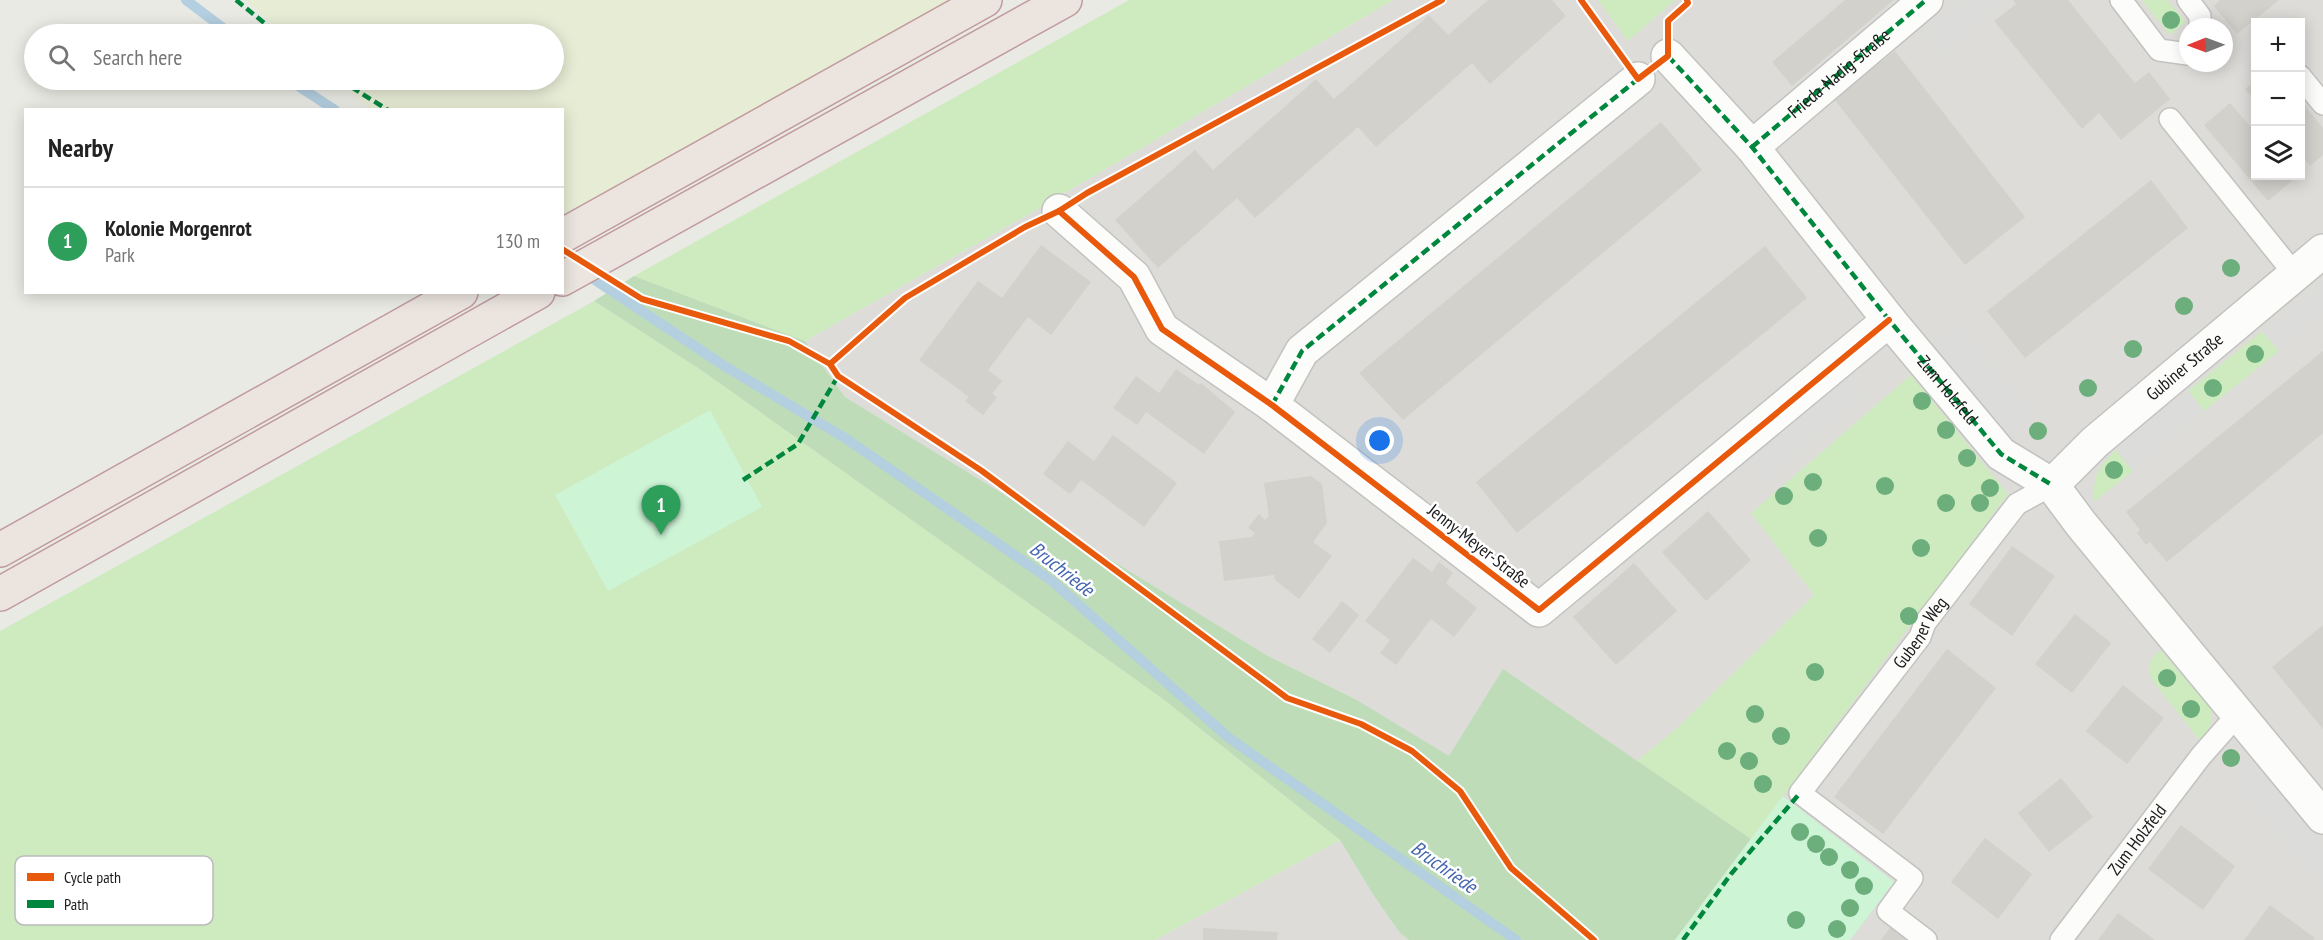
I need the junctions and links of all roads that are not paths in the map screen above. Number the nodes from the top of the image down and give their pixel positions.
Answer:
1 (985, 0) edge
2 (1065, 0) edge
3 (1926, 0) edge
4 (2121, 0) edge
5 (2188, 0) edge
6 (2200, 18) edge
7 (2179, 53) edge
8 (1668, 56) dead end
9 (1638, 79) dead end
10 (2305, 81) edge
11 (2323, 104) edge
12 (2170, 119) dead end
13 (1752, 147) junction
14 (1059, 211) dead end
15 (564, 235) edge
16 (2323, 251) edge
17 (2296, 276) junction
18 (564, 278) edge
19 (457, 294) edge
20 (530, 297) edge
21 (1889, 320) junction
22 (1272, 405) junction
23 (2052, 485) junction
24 (0, 550) edge
25 (0, 594) edge
26 (2239, 714) junction
27 (2323, 817) edge
28 (1926, 940) edge
29 (2061, 940) edge

1 - 15 highway
2 - 18 highway
3 - 13 street, Frieda-Nadig-Straße
4 - 7 lane
5 - 6 lane
8 - 13 street, Zum Holzfeld
9 - 22 street
10 - 11 lane
12 - 17 lane
13 - 21 street, Zum Holzfeld
14 - 22 street, Jenny-Meyer-Straße
16 - 17 street, Gubiner Straße
17 - 23 street, Gubiner Straße
19 - 24 highway
20 - 25 highway
21 - 22 street, Jenny-Meyer-Straße
21 - 23 street, Zum Holzfeld
23 - 26 street, Zum Holzfeld
23 - 28 lane, Gubener Weg
26 - 27 street, Zum Holzfeld
26 - 29 lane, Zum Holzfeld

